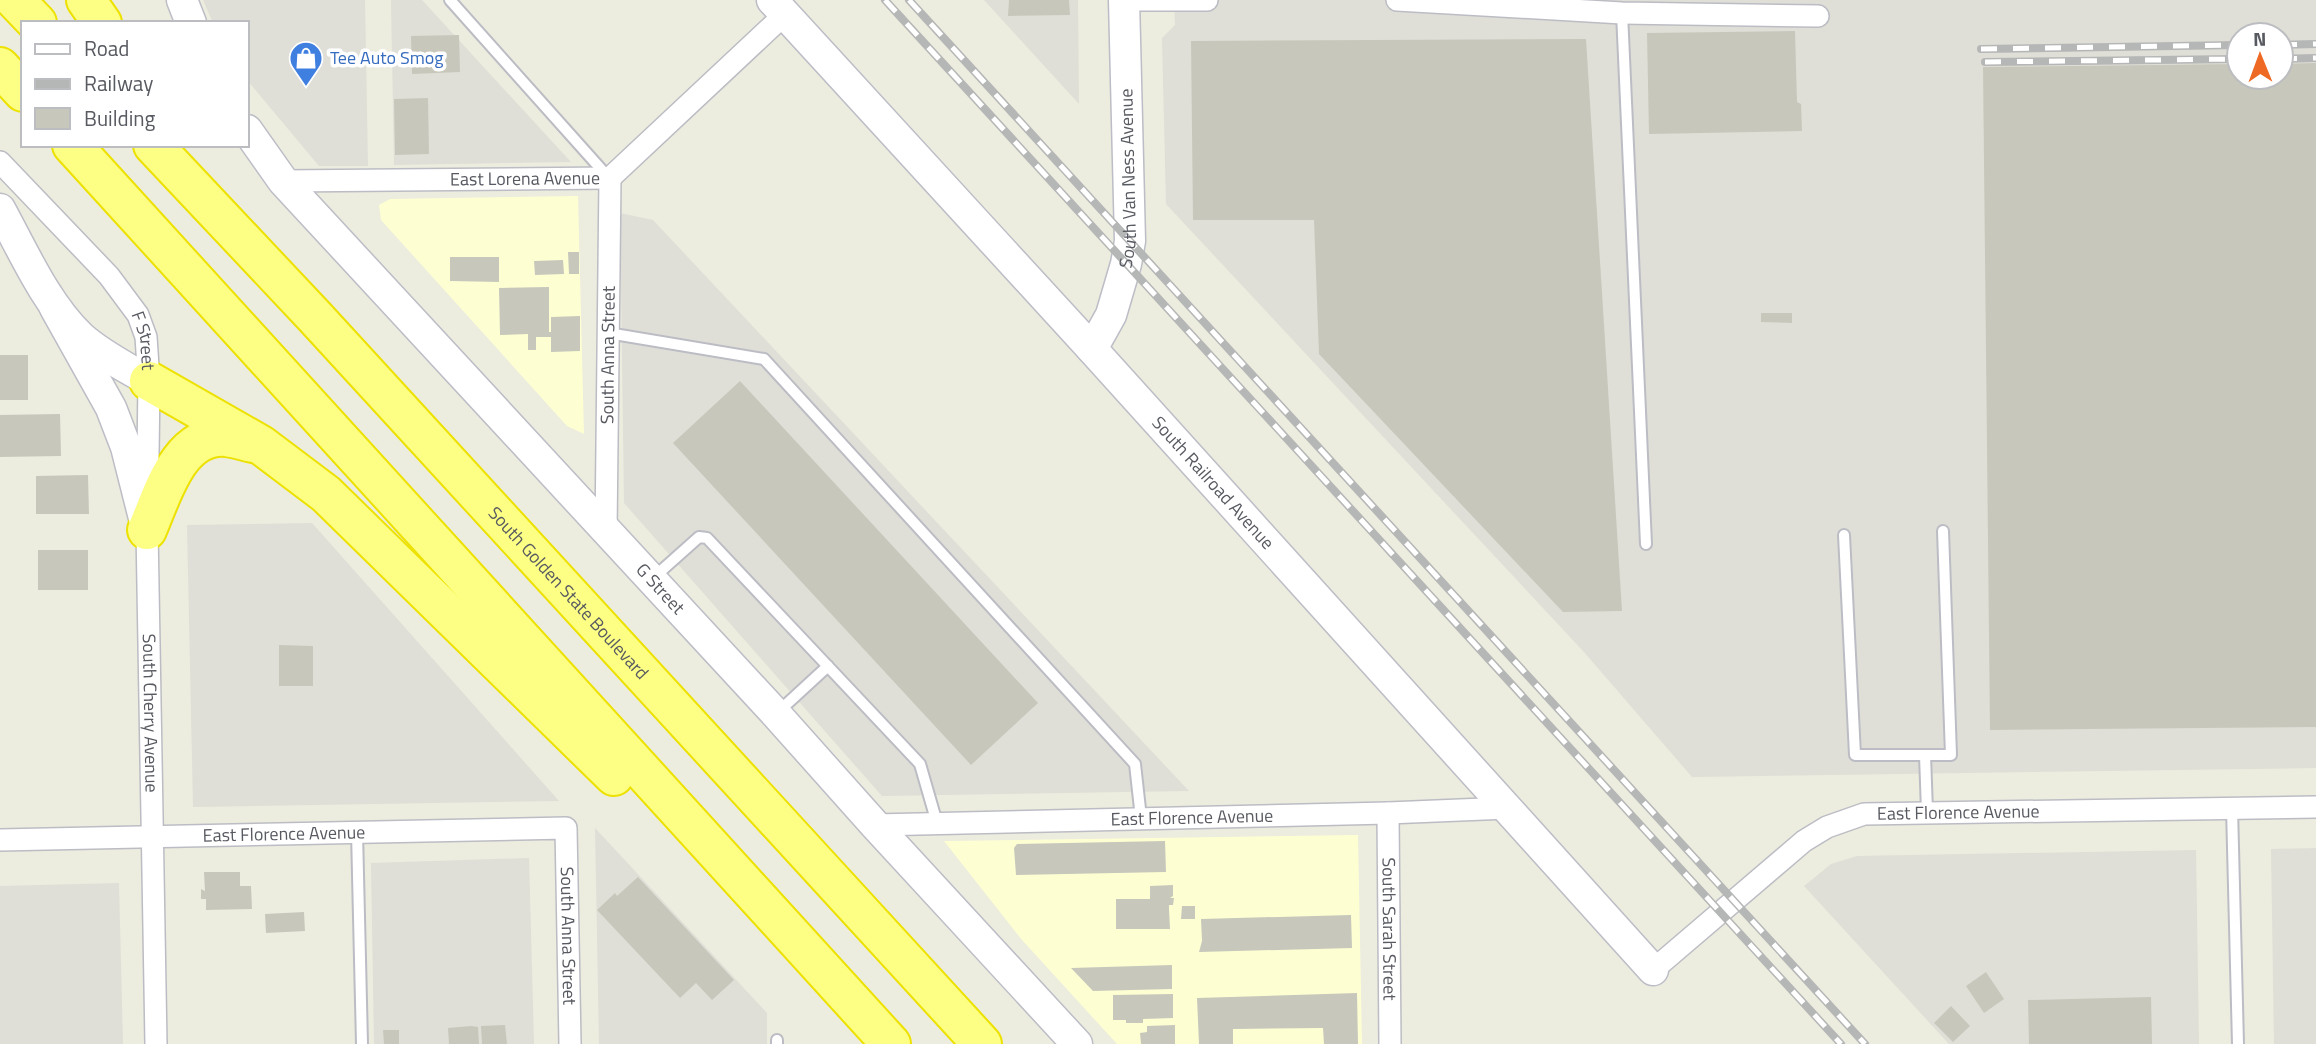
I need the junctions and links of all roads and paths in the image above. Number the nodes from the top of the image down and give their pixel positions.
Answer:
1 (15, 0) edge
2 (86, 0) edge
3 (182, 0) edge
4 (450, 0) edge
5 (1124, 0) edge
6 (1195, 0) edge
7 (1207, 0) edge
8 (1397, 0) edge
9 (779, 7) edge
10 (1622, 13) junction
11 (1818, 16) dead end
12 (35, 21) edge
13 (101, 21) edge
14 (190, 21) edge
15 (0, 67) edge
16 (21, 90) edge
17 (248, 131) edge
18 (74, 147) edge
19 (155, 147) edge
20 (189, 147) edge
21 (0, 162) edge
22 (610, 178) junction
23 (283, 181) junction
24 (0, 209) edge
25 (55, 308) junction
26 (316, 317) junction
27 (608, 333) junction
28 (1092, 349) junction
29 (149, 381) junction
30 (261, 445) junction
31 (147, 530) junction
32 (606, 531) junction
33 (1943, 531) dead end
34 (1844, 534) dead end
35 (1646, 544) dead end
36 (651, 580) junction
37 (828, 666) junction
38 (776, 714) junction
39 (1925, 755) junction
40 (1508, 807) junction
41 (2316, 807) edge
42 (2232, 808) junction
43 (1927, 811) junction
44 (1388, 813) junction
45 (1141, 818) junction
46 (937, 823) junction
47 (875, 825) junction
48 (566, 828) joint
49 (358, 832) junction
50 (152, 837) junction
51 (0, 840) edge
52 (1654, 970) joint
53 (156, 1044) edge
54 (362, 1044) edge
55 (570, 1044) edge
56 (889, 1044) edge
57 (982, 1044) edge
58 (1077, 1044) edge
59 (1390, 1044) edge
60 (2238, 1044) edge

1 - 12 highway
2 - 13 highway
3 - 14 street
4 - 22 lane
5 - 6 street
5 - 28 street, South Van Ness Avenue
6 - 7 street
8 - 10 street
9 - 22 street, East Lorena Avenue
9 - 28 street, South Railroad Avenue
10 - 11 street
10 - 35 lane
15 - 16 highway
17 - 23 street, G Street
18 - 56 highway
19 - 26 highway, South Golden State Boulevard
20 - 26 highway
21 - 29 street, F Street
22 - 23 street, East Lorena Avenue
22 - 27 street, South Anna Street
23 - 32 street, G Street
24 - 25 street, F Street
25 - 29 street, F Street
25 - 31 street
26 - 57 highway, South Golden State Boulevard
27 - 32 street, South Anna Street
27 - 45 lane
28 - 40 street, South Railroad Avenue
29 - 30 highway
29 - 31 street, South Cherry Avenue
30 - 31 highway
30 - 56 highway
31 - 50 street, South Cherry Avenue
32 - 36 street, G Street
33 - 39 lane
34 - 39 lane
36 - 37 lane
36 - 38 street, G Street
37 - 38 lane
37 - 46 lane
38 - 47 street, G Street
39 - 43 lane
40 - 44 street, East Florence Avenue
40 - 52 street, South Railroad Avenue
41 - 42 street, East Florence Avenue
42 - 43 street, East Florence Avenue
42 - 60 lane
43 - 52 street, East Florence Avenue
44 - 45 street, East Florence Avenue
44 - 59 street, South Sarah Street
45 - 46 street, East Florence Avenue
46 - 47 street, East Florence Avenue
47 - 58 street, G Street
48 - 49 street, East Florence Avenue
48 - 55 street, South Anna Street
49 - 50 street, East Florence Avenue
49 - 54 lane
50 - 51 street, East Florence Avenue
50 - 53 street, South Cherry Avenue

